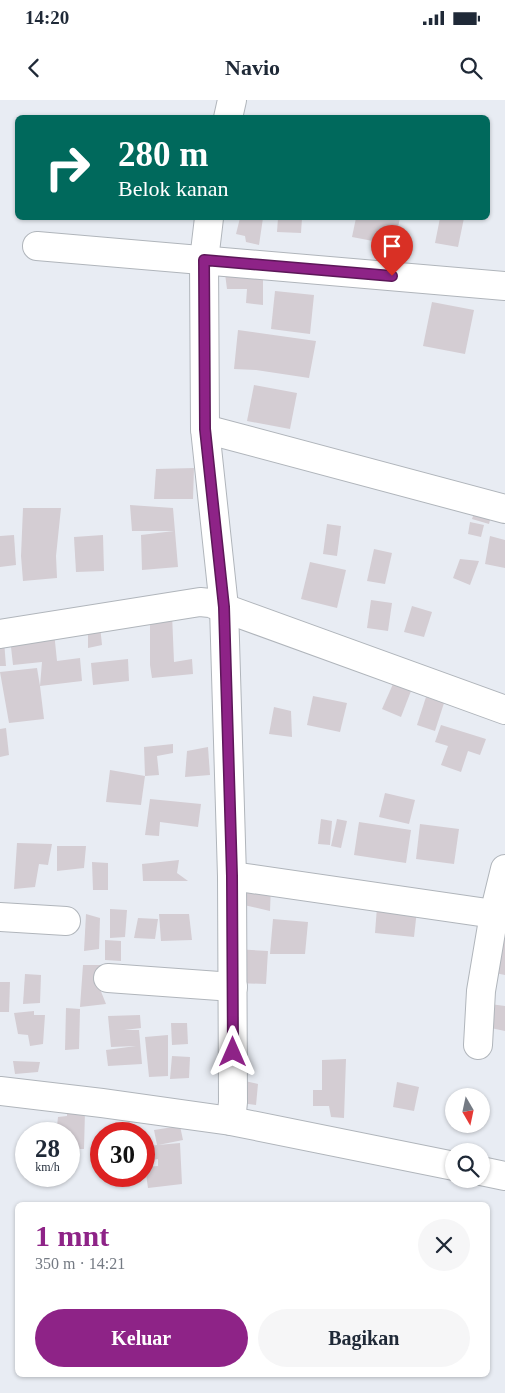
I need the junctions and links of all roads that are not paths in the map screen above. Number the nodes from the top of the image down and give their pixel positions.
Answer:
1 (232, 100) edge
2 (229, 115) edge
3 (209, 220) edge
4 (37, 246) dead end
5 (204, 260) junction
6 (505, 286) edge
7 (205, 429) junction
8 (505, 509) edge
9 (224, 607) junction
10 (0, 634) edge
11 (505, 710) edge
12 (505, 869) edge
13 (232, 876) junction
14 (499, 915) edge
15 (0, 917) edge
16 (66, 921) dead end
17 (108, 978) dead end
18 (233, 987) junction
19 (478, 1045) dead end
20 (0, 1092) edge
21 (231, 1121) junction
22 (445, 1164) edge
23 (490, 1173) edge
24 (505, 1176) edge

1 - 2 street
3 - 5 street
4 - 5 street
5 - 6 street
5 - 7 street
7 - 8 street
7 - 9 street
9 - 10 street
9 - 11 street
9 - 13 street
12 - 14 street
13 - 14 street
13 - 18 street
14 - 19 street
15 - 16 street
17 - 18 street
18 - 21 street
20 - 21 street
21 - 22 street
23 - 24 street

